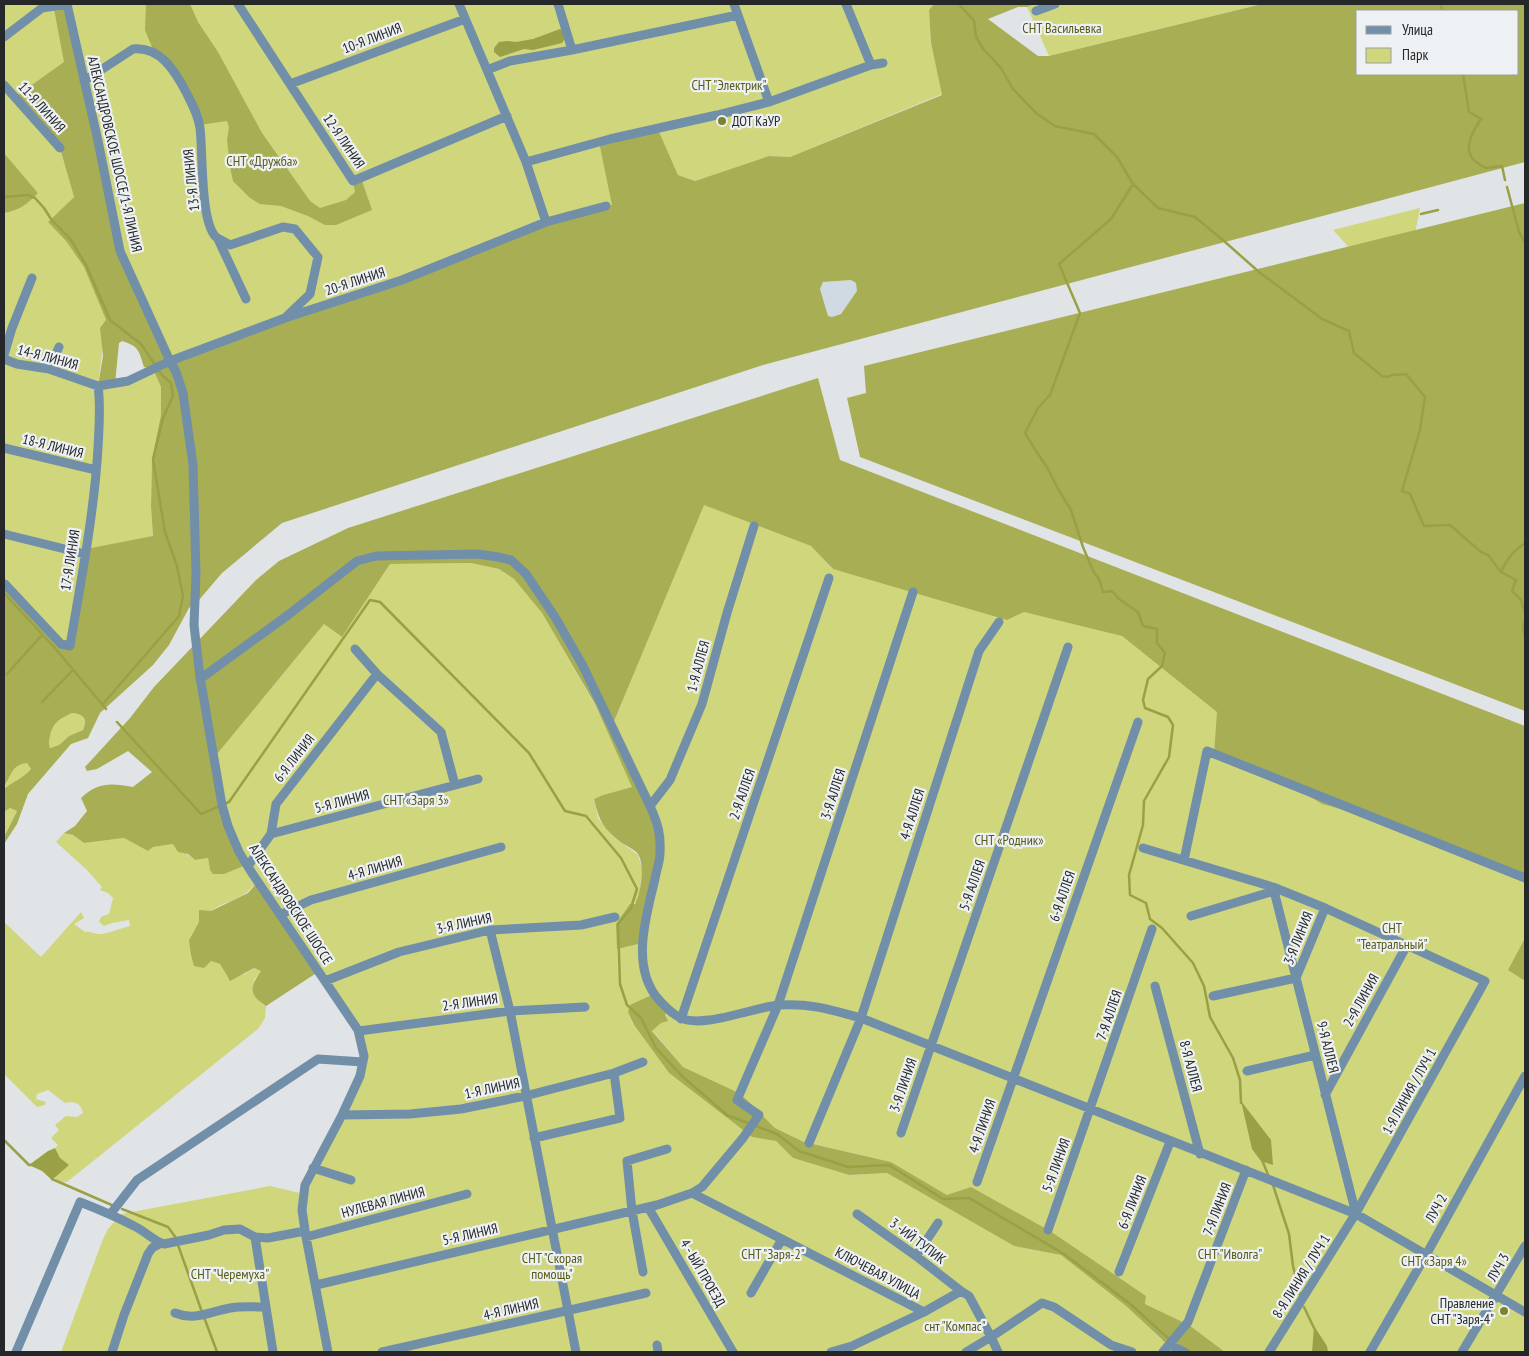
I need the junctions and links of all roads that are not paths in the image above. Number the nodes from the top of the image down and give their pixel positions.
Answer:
1 (67, 4) edge
2 (238, 4) edge
3 (459, 4) edge
4 (558, 4) edge
5 (734, 4) edge
6 (846, 4) edge
7 (1055, 4) edge
8 (1036, 11) dead end
9 (738, 15) junction
10 (464, 18) junction
11 (4, 37) edge
12 (572, 50) junction
13 (883, 63) dead end
14 (871, 65) junction
15 (487, 70) junction
16 (84, 81) junction
17 (290, 84) junction
18 (4, 85) edge
19 (769, 102) junction
20 (507, 116) junction
21 (60, 148) dead end
22 (526, 162) junction
23 (606, 206) dead end
24 (546, 222) junction
25 (218, 238) junction
26 (32, 278) dead end
27 (246, 298) dead end
28 (285, 318) junction
29 (59, 347) dead end
30 (4, 357) edge
31 (170, 361) junction
32 (49, 369) junction
33 (98, 386) junction
34 (4, 448) edge
35 (96, 470) junction
36 (754, 526) dead end
37 (4, 534) edge
38 (85, 554) junction
39 (829, 578) dead end
40 (5, 584) edge
41 (914, 592) dead end
42 (1000, 622) dead end
43 (1068, 647) dead end
44 (355, 649) dead end
45 (377, 674) junction
46 (200, 679) junction
47 (1138, 722) dead end
48 (478, 780) dead end
49 (454, 785) junction
50 (650, 806) junction
51 (271, 834) junction
52 (501, 847) dead end
53 (1143, 848) dead end
54 (1184, 860) junction
55 (248, 866) junction
56 (1525, 878) edge
57 (1273, 889) junction
58 (1325, 908) junction
59 (280, 915) junction
60 (1191, 916) dead end
61 (615, 917) dead end
62 (1152, 929) dead end
63 (490, 930) junction
64 (1407, 945) junction
65 (1296, 978) junction
66 (325, 980) junction
67 (1155, 986) dead end
68 (1213, 996) dead end
69 (778, 1005) junction
70 (584, 1007) dead end
71 (510, 1011) junction
72 (861, 1018) junction
73 (681, 1019) junction
74 (359, 1031) junction
75 (931, 1046) junction
76 (1315, 1055) junction
77 (364, 1062) junction
78 (643, 1062) dead end
79 (1248, 1071) dead end
80 (614, 1073) junction
81 (1525, 1076) edge
82 (1012, 1079) junction
83 (1326, 1095) junction
84 (525, 1096) junction
85 (1091, 1109) junction
86 (342, 1115) junction
87 (901, 1133) dead end
88 (534, 1138) junction
89 (1170, 1142) junction
90 (809, 1143) dead end
91 (667, 1149) dead end
92 (1200, 1154) junction
93 (313, 1168) junction
94 (1246, 1170) junction
95 (351, 1180) dead end
96 (977, 1182) dead end
97 (692, 1193) junction
98 (467, 1194) dead end
99 (648, 1207) junction
100 (632, 1211) junction
101 (112, 1212) dead end
102 (857, 1214) dead end
103 (1356, 1214) junction
104 (938, 1223) dead end
105 (553, 1229) junction
106 (1048, 1230) dead end
107 (306, 1234) junction
108 (255, 1237) junction
109 (782, 1239) junction
110 (161, 1243) junction
111 (1525, 1246) edge
112 (1426, 1255) junction
113 (916, 1256) junction
114 (643, 1272) dead end
115 (1119, 1272) dead end
116 (316, 1285) junction
117 (961, 1292) junction
118 (646, 1293) dead end
119 (752, 1293) dead end
120 (1497, 1295) junction
121 (266, 1307) junction
122 (569, 1310) junction
123 (924, 1312) junction
124 (1525, 1312) edge
125 (175, 1313) dead end
126 (991, 1337) junction
127 (1170, 1345) edge
128 (16, 1352) edge
129 (112, 1352) edge
130 (273, 1352) edge
131 (328, 1352) edge
132 (382, 1352) edge
133 (576, 1352) edge
134 (733, 1352) edge
135 (831, 1352) edge
136 (966, 1352) edge
137 (998, 1352) edge
138 (1132, 1352) edge
139 (1184, 1352) edge
140 (1269, 1352) edge
141 (1370, 1352) edge
142 (1462, 1352) edge

1 - 11 street
1 - 16 street, АЛЕКСАНДРОВСКОЕ ШОССЕ/1-Я ЛИНИЯ
2 - 17 street, 12-Я ЛИНИЯ
3 - 10 street
4 - 12 street
5 - 9 street
6 - 14 street
7 - 8 street
9 - 12 street
9 - 19 street
10 - 15 street
10 - 17 street, 10-Я ЛИНИЯ
12 - 15 street
13 - 14 street
14 - 19 street
15 - 20 street
16 - 25 street, 13-Я ЛИНИЯ
16 - 31 street, АЛЕКСАНДРОВСКОЕ ШОССЕ/1-Я ЛИНИЯ
17 - 20 street, 12-Я ЛИНИЯ
18 - 21 street, 11-Я ЛИНИЯ
19 - 22 street
20 - 22 street
22 - 24 street
23 - 24 street, 20-Я ЛИНИЯ
24 - 28 street, 20-Я ЛИНИЯ
25 - 27 street, 13-Я ЛИНИЯ
25 - 28 street
26 - 30 street
28 - 31 street, 20-Я ЛИНИЯ
29 - 32 street
30 - 32 street, 14-Я ЛИНИЯ
31 - 33 street, 14-Я ЛИНИЯ
31 - 46 street, АЛЕКСАНДРОВСКОЕ ШОССЕ
32 - 33 street, 14-Я ЛИНИЯ
33 - 35 street, 17-Я ЛИНИЯ
34 - 35 street, 18-Я ЛИНИЯ
35 - 38 street, 17-Я ЛИНИЯ
36 - 50 street, 1-Я АЛЛЕЯ
37 - 38 street
38 - 40 street, 17-Я ЛИНИЯ
39 - 73 street, 2-Я АЛЛЕЯ
41 - 69 street, 3-Я АЛЛЕЯ
42 - 72 street, 4-Я АЛЛЕЯ
43 - 75 street, 5-Я АЛЛЕЯ
44 - 45 street
45 - 49 street
45 - 51 street, 6-Я ЛИНИЯ
46 - 50 street
46 - 55 street, АЛЕКСАНДРОВСКОЕ ШОССЕ
47 - 82 street, 6-Я АЛЛЕЯ
48 - 49 street, 5-Я ЛИНИЯ
49 - 51 street, 5-Я ЛИНИЯ
50 - 73 street
51 - 55 street, 6-Я ЛИНИЯ
52 - 59 street, 4-Я ЛИНИЯ
53 - 54 street
54 - 56 street
54 - 57 street
55 - 59 street, АЛЕКСАНДРОВСКОЕ ШОССЕ
57 - 58 street
57 - 60 street
57 - 65 street, 9-Я АЛЛЕЯ
58 - 64 street
58 - 65 street, 3-Я ЛИНИЯ
59 - 66 street, АЛЕКСАНДРОВСКОЕ ШОССЕ
61 - 63 street, 3-Я ЛИНИЯ
62 - 85 street, 7-Я АЛЛЕЯ
63 - 66 street, 3-Я ЛИНИЯ
63 - 71 street
64 - 83 street, 2=Я ЛИНИЯ
64 - 103 street, 1-Я ЛИНИЯ / ЛУЧ 1
65 - 68 street
65 - 76 street, 9-Я АЛЛЕЯ
66 - 74 street, АЛЕКСАНДРОВСКОЕ ШОССЕ
67 - 92 street, 8-Я АЛЛЕЯ
69 - 72 street
69 - 73 street
69 - 97 street
70 - 71 street, 2-Я ЛИНИЯ
71 - 74 street, 2-Я ЛИНИЯ
71 - 84 street
72 - 75 street
72 - 90 street
74 - 77 street, АЛЕКСАНДРОВСКОЕ ШОССЕ
75 - 82 street
75 - 87 street, 3-Я ЛИНИЯ
76 - 79 street
76 - 83 street, 9-Я АЛЛЕЯ
77 - 86 street, АЛЕКСАНДРОВСКОЕ ШОССЕ
77 - 101 street
78 - 80 street, 1-Я ЛИНИЯ
80 - 84 street, 1-Я ЛИНИЯ
80 - 88 street
81 - 112 street, ЛУЧ 2
82 - 85 street
82 - 96 street, 4-Я ЛИНИЯ
83 - 103 street, 9-Я АЛЛЕЯ
84 - 86 street, 1-Я ЛИНИЯ
84 - 88 street
85 - 89 street
85 - 106 street, 5-Я ЛИНИЯ
86 - 93 street, АЛЕКСАНДРОВСКОЕ ШОССЕ
88 - 105 street
89 - 92 street
89 - 115 street, 6-Я ЛИНИЯ
91 - 100 street
92 - 94 street
93 - 95 street
93 - 107 street, АЛЕКСАНДРОВСКОЕ ШОССЕ
94 - 103 street
94 - 127 street, 7-Я ЛИНИЯ
97 - 99 street, 5-Я ЛИНИЯ
97 - 109 street, КЛЮЧЕВАЯ УЛИЦА
98 - 107 street, НУЛЕВАЯ ЛИНИЯ
99 - 100 street, 5-Я ЛИНИЯ
99 - 134 street, 4 - ЫЙ ПРОЕЗД
100 - 105 street, 5-Я ЛИНИЯ
100 - 114 street
102 - 113 street, 3 -ИЙ ТУПИК
103 - 112 street
103 - 140 street, 8-Я ЛИНИЯ / ЛУЧ 1
104 - 113 street
105 - 116 street, 5-Я ЛИНИЯ
105 - 122 street
107 - 108 street, НУЛЕВАЯ ЛИНИЯ
107 - 116 street, АЛЕКСАНДРОВСКОЕ ШОССЕ
108 - 110 street
108 - 121 street
109 - 119 street
109 - 123 street, КЛЮЧЕВАЯ УЛИЦА
110 - 128 street
110 - 129 street
111 - 120 street, ЛУЧ 3
112 - 120 street
112 - 141 street, ЛУЧ 2
113 - 117 street, 3 -ИЙ ТУПИК
116 - 131 street, АЛЕКСАНДРОВСКОЕ ШОССЕ
117 - 123 street, КЛЮЧЕВАЯ УЛИЦА
117 - 126 street
118 - 122 street, 4-Я ЛИНИЯ
120 - 124 street
120 - 142 street, ЛУЧ 3
121 - 125 street
121 - 130 street
122 - 132 street, 4-Я ЛИНИЯ
122 - 133 street
123 - 135 street
126 - 136 street
126 - 137 street
126 - 138 street
127 - 139 street

